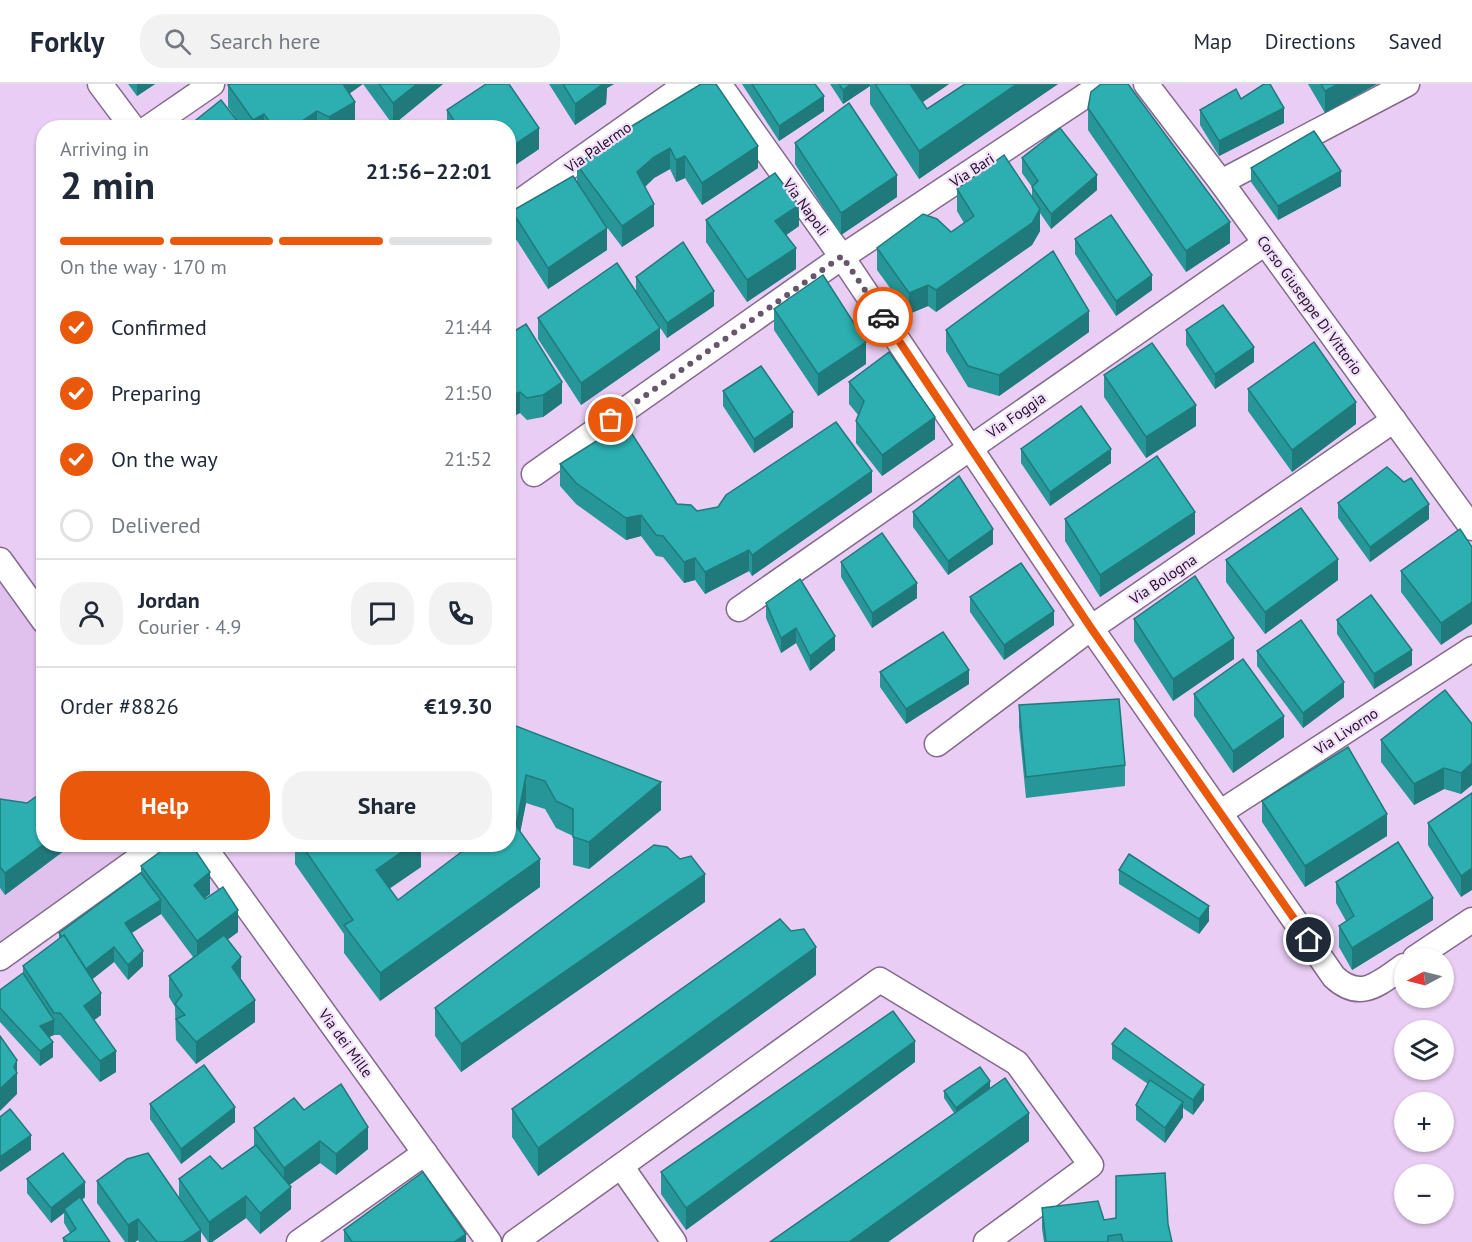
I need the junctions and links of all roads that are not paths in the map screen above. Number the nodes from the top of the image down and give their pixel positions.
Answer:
1 (100, 84) edge
2 (212, 84) edge
3 (687, 84) edge
4 (719, 84) edge
5 (1103, 84) edge
6 (1146, 84) edge
7 (1407, 84) edge
8 (127, 120) edge
9 (160, 120) edge
10 (1221, 182) junction
11 (516, 204) edge
12 (1265, 243) junction
13 (842, 256) junction
14 (1394, 420) junction
15 (970, 447) junction
16 (534, 474) dead end
17 (1472, 528) edge
18 (0, 560) edge
19 (739, 609) dead end
20 (36, 610) edge
21 (1091, 628) junction
22 (1472, 650) edge
23 (937, 744) dead end
24 (1221, 812) junction
25 (148, 852) edge
26 (208, 852) edge
27 (1472, 920) edge
28 (1430, 948) edge
29 (0, 958) edge
30 (1394, 973) edge
31 (425, 1153) junction
32 (621, 1166) junction
33 (299, 1242) edge
34 (489, 1242) edge
35 (515, 1242) edge
36 (674, 1242) edge
37 (987, 1242) edge

1 - 8 street
2 - 9 street
3 - 11 street, Via Palermo
4 - 13 street, Via Napoli
5 - 13 street, Via Bari
6 - 10 street, Corso Giuseppe Di Vittorio
7 - 10 street
10 - 12 street, Corso Giuseppe Di Vittorio
12 - 14 street, Corso Giuseppe Di Vittorio
12 - 15 street, Via Foggia
13 - 15 street, Via Napoli
13 - 16 street, Via Bari
14 - 17 street, Corso Giuseppe Di Vittorio
14 - 21 street, Via Bologna
15 - 19 street, Via Foggia
15 - 21 street, Via Napoli
18 - 20 street
21 - 23 street, Via Bologna
21 - 24 street, Via Napoli
22 - 24 street, Via Livorno
24 - 30 street, Via Napoli
25 - 29 street
26 - 31 street, Via dei Mille
27 - 28 street
31 - 33 street
31 - 34 street, Via dei Mille
32 - 35 street
32 - 36 street
32 - 37 street

